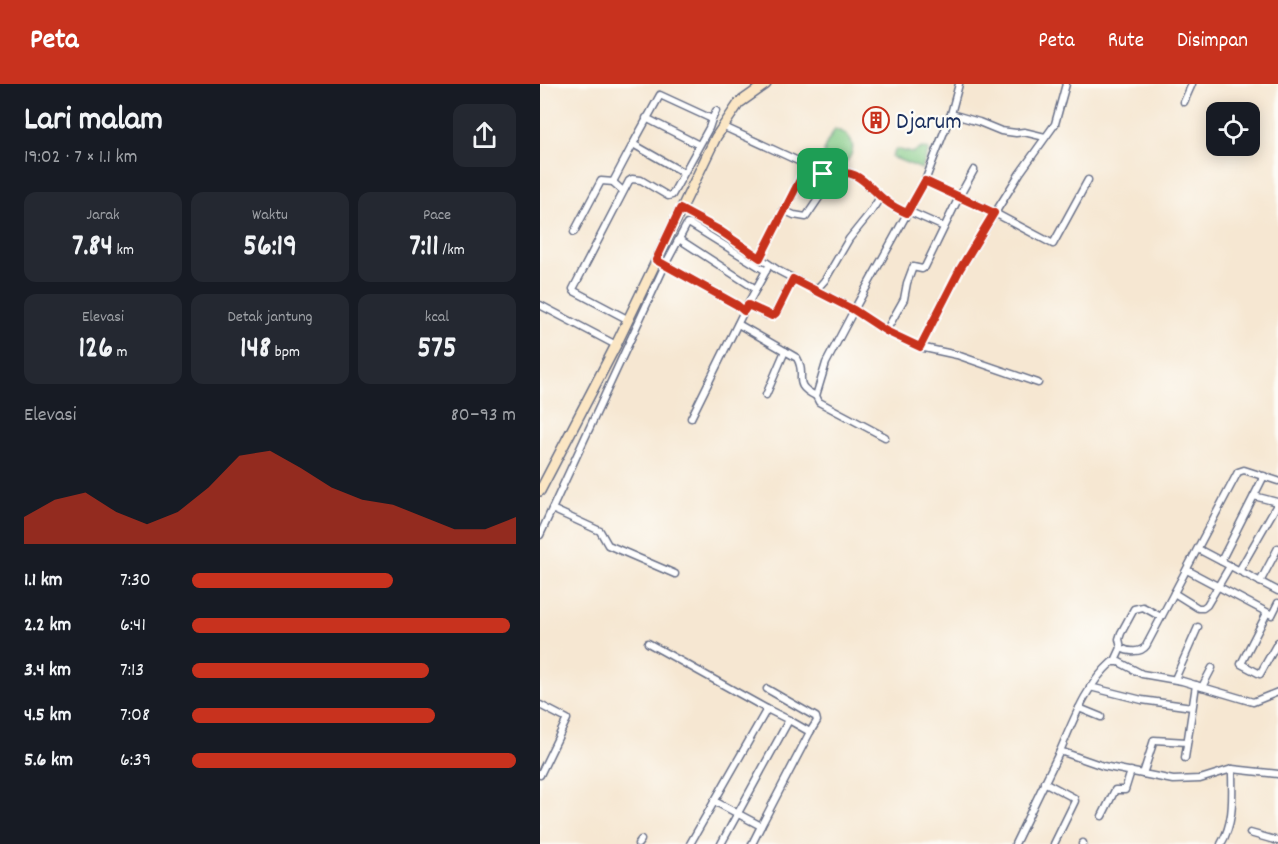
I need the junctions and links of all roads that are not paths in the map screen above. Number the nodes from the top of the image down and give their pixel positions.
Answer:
1 (766, 84) edge
2 (959, 84) edge
3 (1066, 84) edge
4 (1192, 84) edge
5 (1184, 102) dead end
6 (716, 111) dead end
7 (951, 114) junction
8 (646, 118) junction
9 (712, 119) junction
10 (722, 126) junction
11 (1045, 136) junction
12 (633, 144) junction
13 (699, 145) junction
14 (697, 163) junction
15 (807, 166) junction
16 (975, 170) dead end
17 (684, 173) junction
18 (833, 177) junction
19 (1088, 180) dead end
20 (925, 181) junction
21 (614, 182) junction
22 (684, 187) junction
23 (624, 191) junction
24 (881, 196) junction
25 (959, 197) junction
26 (680, 209) junction
27 (783, 210) junction
28 (908, 212) junction
29 (994, 213) junction
30 (944, 227) junction
31 (574, 232) dead end
32 (679, 238) junction
33 (760, 258) junction
34 (656, 260) junction
35 (665, 265) junction
36 (767, 268) junction
37 (793, 279) junction
38 (756, 290) junction
39 (815, 291) junction
40 (540, 305) edge
41 (632, 308) junction
42 (746, 308) junction
43 (854, 310) junction
44 (644, 313) junction
45 (625, 319) junction
46 (738, 324) junction
47 (886, 331) junction
48 (614, 344) junction
49 (920, 347) junction
50 (785, 351) junction
51 (600, 374) junction
52 (612, 379) junction
53 (1038, 383) dead end
54 (766, 395) dead end
55 (816, 396) junction
56 (691, 418) dead end
57 (885, 437) dead end
58 (1264, 476) junction
59 (1278, 481) edge
60 (541, 488) edge
61 (1254, 496) junction
62 (1277, 503) edge
63 (552, 509) junction
64 (540, 535) edge
65 (1278, 548) edge
66 (1198, 549) junction
67 (1221, 561) junction
68 (1230, 566) junction
69 (1187, 570) junction
70 (1239, 571) junction
71 (675, 574) dead end
72 (1260, 582) junction
73 (1218, 586) junction
74 (1278, 591) edge
75 (1174, 594) junction
76 (1278, 603) edge
77 (1272, 616) edge
78 (1161, 617) junction
79 (1198, 627) dead end
80 (1278, 642) edge
81 (648, 643) dead end
82 (1121, 648) junction
83 (1115, 661) junction
84 (1212, 668) dead end
85 (1174, 679) junction
86 (1199, 686) junction
87 (1090, 687) junction
88 (766, 689) dead end
89 (1278, 692) edge
90 (540, 705) edge
91 (1192, 707) junction
92 (1079, 708) junction
93 (767, 709) junction
94 (1101, 717) dead end
95 (789, 720) junction
96 (810, 732) junction
97 (1187, 742) junction
98 (1060, 751) junction
99 (1185, 758) dead end
100 (1232, 769) junction
101 (1131, 771) junction
102 (1143, 774) junction
103 (1278, 774) edge
104 (540, 775) edge
105 (1044, 782) junction
106 (714, 801) junction
107 (737, 813) junction
108 (1102, 816) dead end
109 (761, 826) junction
110 (1250, 833) dead end
111 (1278, 843) edge
112 (690, 844) edge
113 (721, 844) edge
114 (752, 844) edge
115 (1015, 844) edge
116 (1054, 844) edge
117 (1221, 844) edge

1 - 10 street
2 - 7 street
3 - 11 street
4 - 5 street
6 - 9 street
7 - 11 street
7 - 20 street
8 - 9 street
8 - 12 street
8 - 13 street
9 - 13 street
10 - 14 street
10 - 15 street
11 - 29 street
12 - 17 street
12 - 21 street
13 - 14 street
14 - 17 street
14 - 22 street
15 - 18 street
15 - 27 street
16 - 25 street
17 - 22 street
18 - 24 street
18 - 27 street
19 - 29 street
20 - 25 street
20 - 28 street
21 - 23 street
21 - 31 street
22 - 23 street
22 - 26 street
23 - 45 street
24 - 28 street
24 - 39 street
25 - 29 street
25 - 30 street
26 - 33 street
26 - 34 street
27 - 33 street
28 - 30 street
28 - 43 street
29 - 49 street
30 - 47 street
32 - 35 street
32 - 36 street
32 - 38 street
33 - 36 street
34 - 35 street
34 - 41 street
35 - 42 street
35 - 44 street
36 - 37 street
36 - 38 street
37 - 39 street
37 - 42 street
38 - 42 street
39 - 43 street
40 - 48 street
41 - 44 street
41 - 45 street
42 - 46 street
43 - 47 street
43 - 55 street
44 - 52 street
45 - 48 street
46 - 50 street
46 - 56 street
47 - 49 street
48 - 51 street
49 - 53 street
50 - 54 street
50 - 55 street
51 - 52 street
51 - 60 street
52 - 63 street
55 - 57 street
58 - 59 street
58 - 61 street
58 - 66 street
61 - 62 street
61 - 67 street
62 - 70 street
63 - 64 street
63 - 71 street
65 - 72 street
66 - 67 street
66 - 69 street
67 - 68 street
68 - 70 street
68 - 73 street
69 - 73 street
69 - 75 street
70 - 72 street
72 - 74 street
73 - 75 street
73 - 77 street
75 - 78 street
76 - 77 street
77 - 80 street
78 - 82 street
78 - 82 street
79 - 85 street
81 - 93 street
82 - 83 street
83 - 85 street
83 - 87 street
84 - 86 street
85 - 86 street
86 - 89 street
86 - 91 street
87 - 91 street
87 - 92 street
88 - 96 street
90 - 104 street
91 - 97 street
92 - 94 street
92 - 98 street
93 - 95 street
93 - 106 street
95 - 96 street
95 - 107 street
96 - 109 street
97 - 99 street
97 - 102 street
98 - 101 street
98 - 105 street
100 - 102 street
100 - 103 street
100 - 117 street
101 - 102 street
101 - 108 street
105 - 115 street
105 - 116 street
106 - 107 street
106 - 112 street
107 - 109 street
107 - 113 street
109 - 114 street
110 - 111 street

